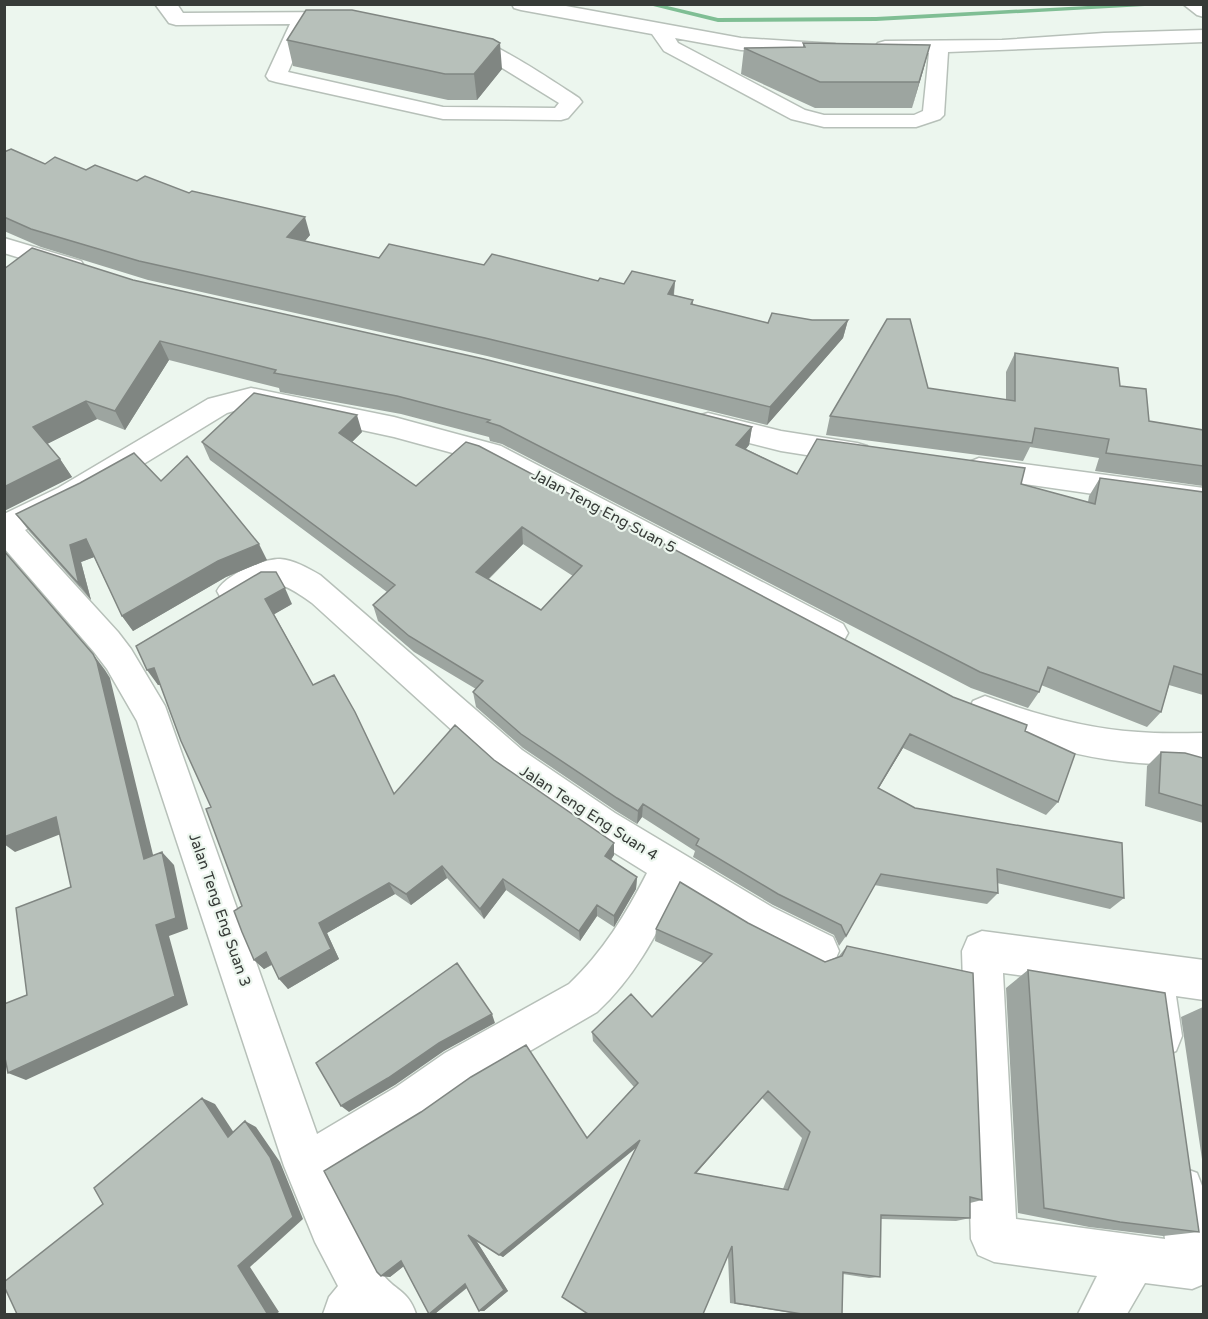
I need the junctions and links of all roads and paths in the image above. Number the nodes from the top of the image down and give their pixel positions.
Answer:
1 (521, 4) edge
2 (1192, 4) edge
3 (170, 6) edge
4 (1203, 11) edge
5 (302, 18) junction
6 (364, 19) edge
7 (660, 30) junction
8 (446, 33) edge
9 (1203, 36) edge
10 (939, 47) junction
11 (4, 245) edge
12 (96, 274) edge
13 (689, 418) edge
14 (879, 456) edge
15 (959, 466) edge
16 (1203, 499) edge
17 (4, 527) edge
18 (208, 606) edge
19 (853, 644) edge
20 (958, 700) edge
21 (1203, 748) edge
22 (670, 866) junction
23 (819, 951) dead end
24 (1153, 973) junction
25 (1203, 980) edge
26 (1167, 1078) edge
27 (1176, 1148) edge
28 (306, 1166) junction
29 (1134, 1258) junction
30 (368, 1306) edge
31 (1101, 1314) edge

1 - 7 street
2 - 4 street
3 - 5 street
5 - 6 street
5 - 8 street
7 - 10 street
7 - 10 street
9 - 10 street
11 - 12 street
13 - 14 street
15 - 16 street
17 - 19 street, Jalan Teng Eng Suan 5
17 - 28 street, Jalan Teng Eng Suan 3
18 - 22 street, Jalan Teng Eng Suan 4
20 - 21 street
22 - 23 street
22 - 28 street, Jalan Teng Eng Suan 4
24 - 25 street
24 - 26 street
24 - 29 street
27 - 29 street
28 - 30 street, Jalan Teng Eng Suan 3
29 - 31 street

